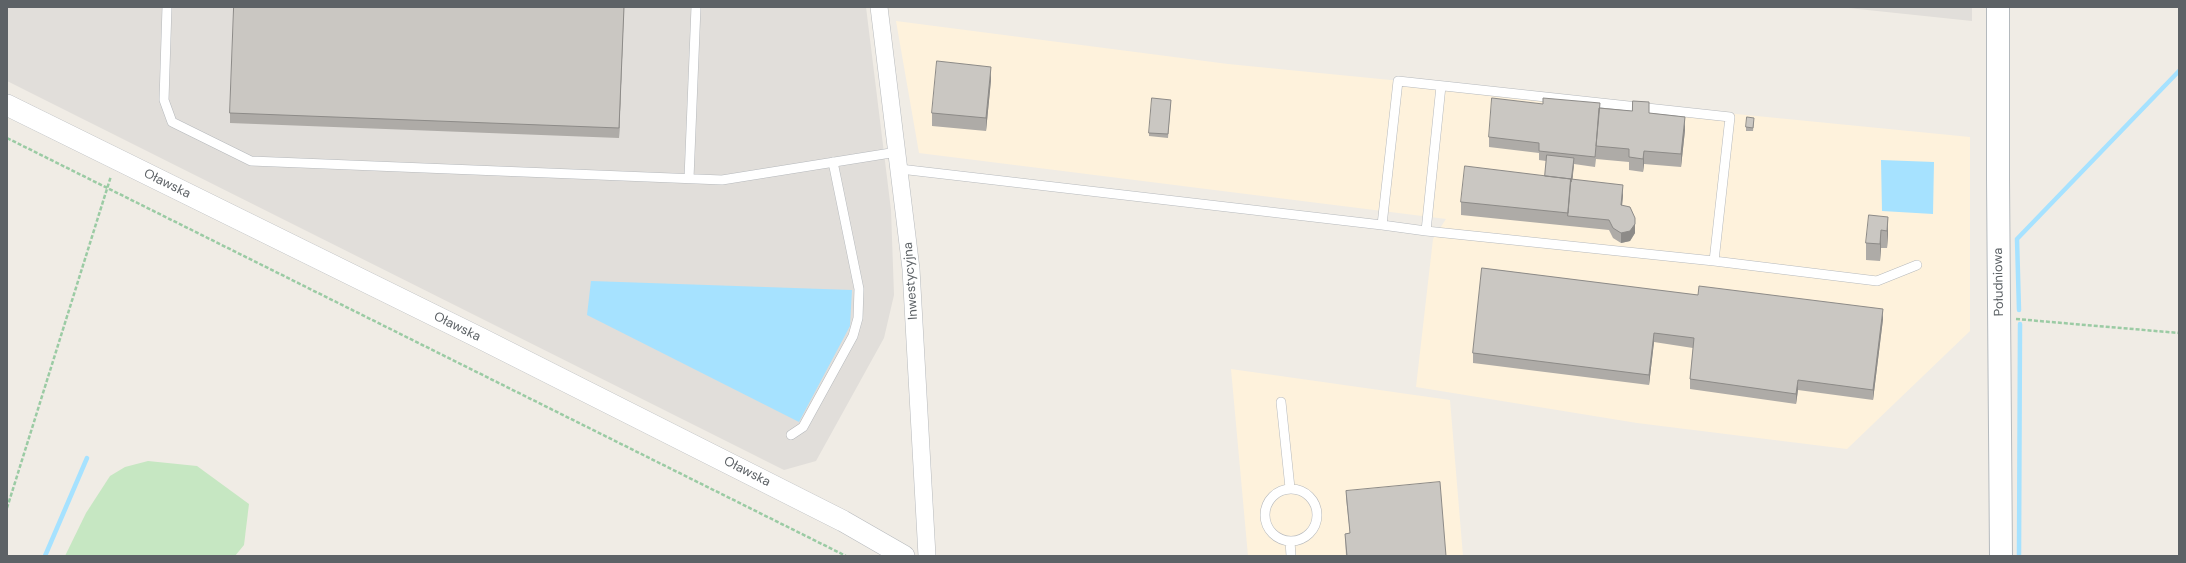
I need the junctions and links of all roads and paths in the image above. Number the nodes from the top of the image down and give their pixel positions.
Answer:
1 (167, 7) edge
2 (696, 7) edge
3 (879, 7) edge
4 (1998, 7) edge
5 (1441, 86) junction
6 (7, 105) edge
7 (7, 138) edge
8 (897, 152) junction
9 (116, 159) junction
10 (833, 162) junction
11 (900, 169) junction
12 (689, 178) junction
13 (107, 187) junction
14 (1382, 225) junction
15 (1426, 232) junction
16 (1714, 261) junction
17 (1917, 265) dead end
18 (1999, 317) junction
19 (2179, 333) edge
20 (1281, 402) dead end
21 (792, 435) dead end
22 (1290, 488) junction
23 (7, 508) edge
24 (1290, 541) junction
25 (846, 556) edge
26 (904, 556) edge
27 (927, 556) edge
28 (1291, 556) edge
29 (2001, 556) edge

1 - 12 lane
2 - 12 lane
3 - 8 street, Inwestycyjna
4 - 18 main road, Południowa
5 - 14 lane
5 - 15 lane
5 - 16 lane
6 - 9 street, Oławska
7 - 13 path
8 - 10 lane
8 - 11 street, Inwestycyjna
9 - 13 path
9 - 26 street, Oławska
10 - 12 lane
10 - 21 lane
11 - 14 lane
11 - 27 street, Inwestycyjna
13 - 23 path
13 - 25 path
14 - 15 lane
15 - 16 lane
16 - 17 lane
18 - 19 path
18 - 29 main road, Południowa
20 - 22 lane
22 - 24 lane
22 - 24 lane
24 - 28 lane

